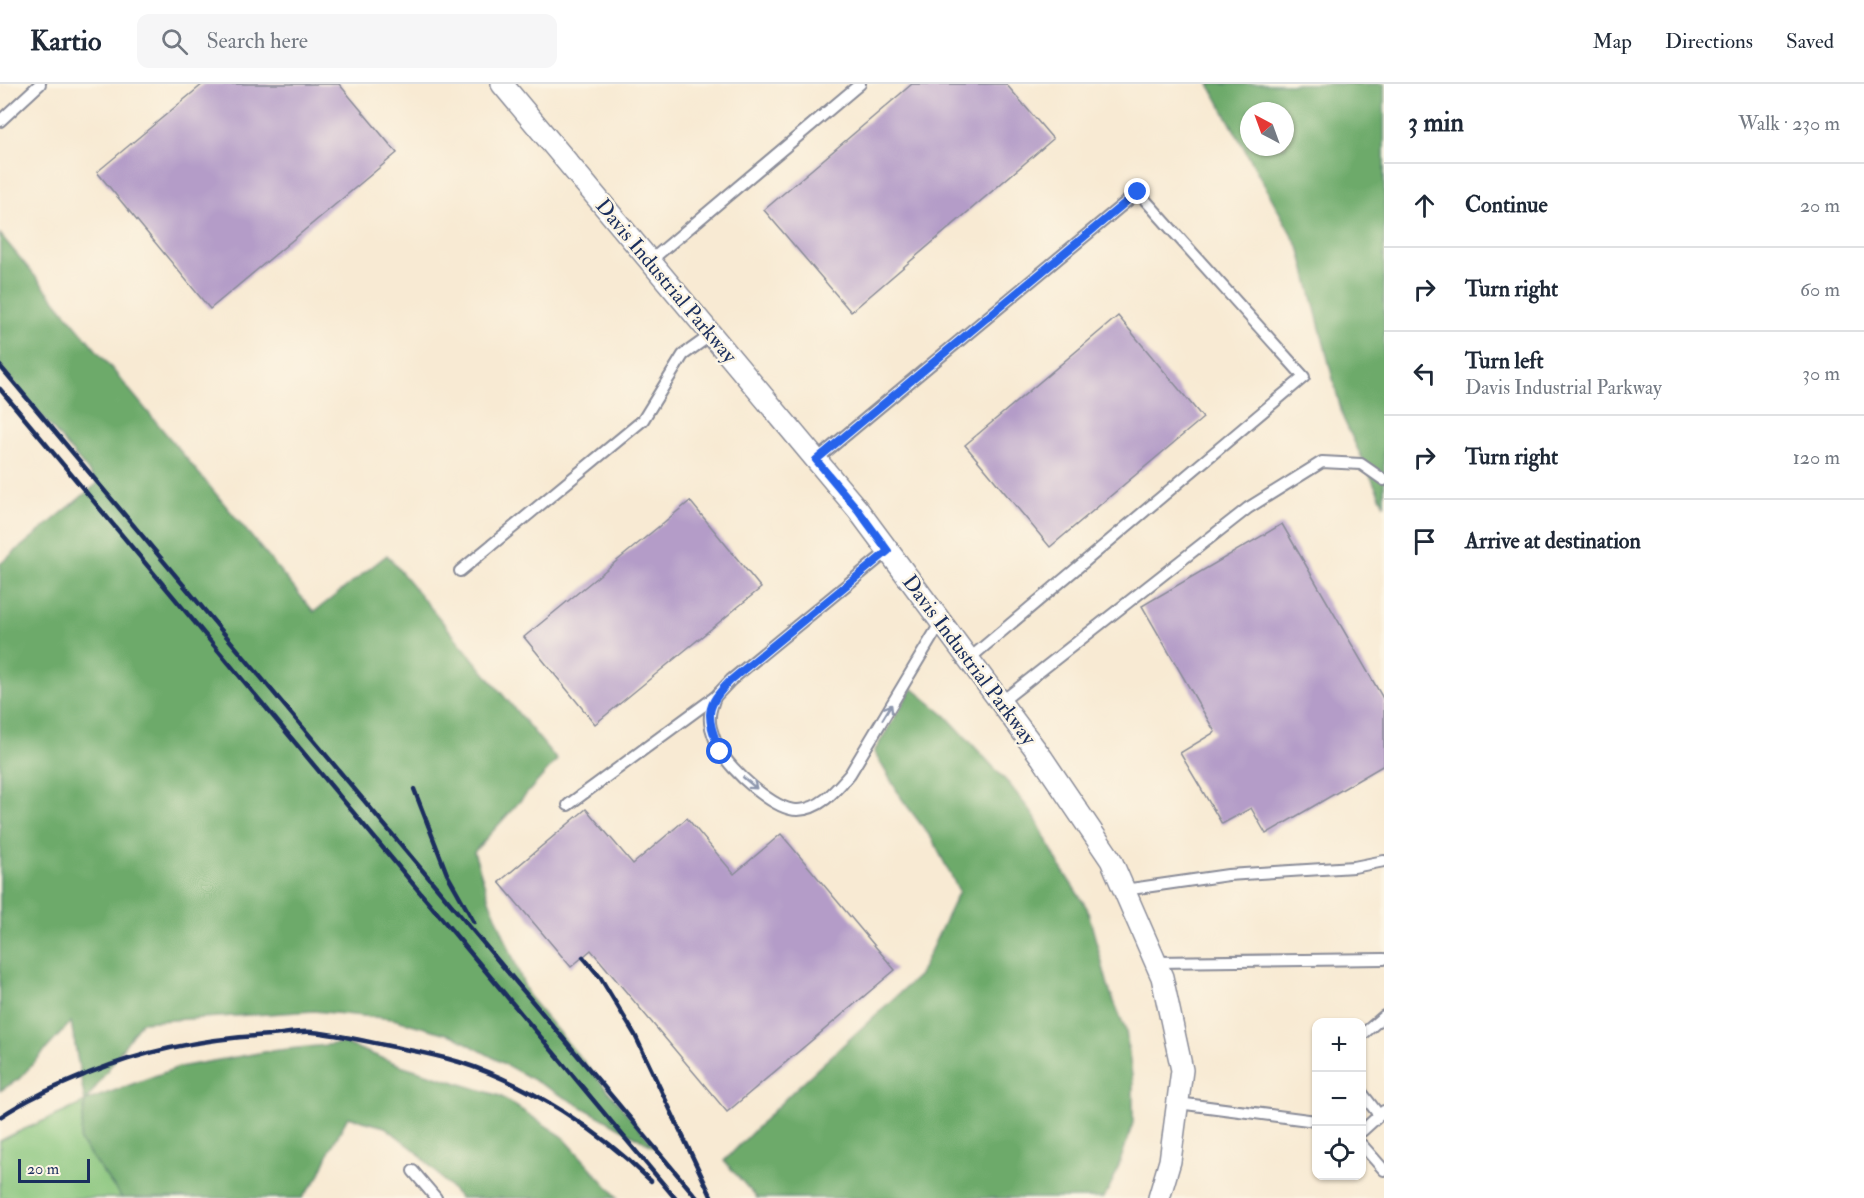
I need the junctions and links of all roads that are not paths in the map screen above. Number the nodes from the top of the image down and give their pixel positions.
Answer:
1 (40, 84) edge
2 (502, 84) edge
3 (860, 84) edge
4 (0, 121) edge
5 (650, 261) junction
6 (711, 334) junction
7 (816, 460) junction
8 (1384, 480) edge
9 (888, 551) junction
10 (460, 571) dead end
11 (941, 622) junction
12 (969, 659) junction
13 (715, 697) junction
14 (1001, 702) junction
15 (567, 805) dead end
16 (1384, 861) edge
17 (1124, 890) junction
18 (1384, 959) edge
19 (1155, 962) junction
20 (1384, 1016) edge
21 (1366, 1032) edge
22 (1366, 1097) edge
23 (1178, 1103) junction
24 (1381, 1113) edge
25 (1312, 1120) edge
26 (1366, 1127) edge
27 (1366, 1150) edge
28 (1384, 1170) edge
29 (414, 1171) dead end
30 (436, 1198) edge
31 (1159, 1198) edge

1 - 4 lane
2 - 5 street, Davis Industrial Parkway
3 - 5 lane
5 - 6 street, Davis Industrial Parkway
6 - 7 street, Davis Industrial Parkway
6 - 10 lane
7 - 9 street, Davis Industrial Parkway
7 - 12 lane
8 - 14 lane
9 - 11 street, Davis Industrial Parkway
9 - 13 lane
11 - 12 street, Davis Industrial Parkway
13 -> 11 lane
12 - 14 street, Davis Industrial Parkway
13 - 15 lane
14 - 17 street, Davis Industrial Parkway
16 - 17 lane
17 - 19 street, Davis Industrial Parkway
18 - 19 lane
19 - 23 street, Davis Industrial Parkway
20 - 21 lane
22 - 24 lane
23 - 25 lane
23 - 31 street, Davis Industrial Parkway
24 - 26 lane
27 - 28 lane
29 - 30 lane

